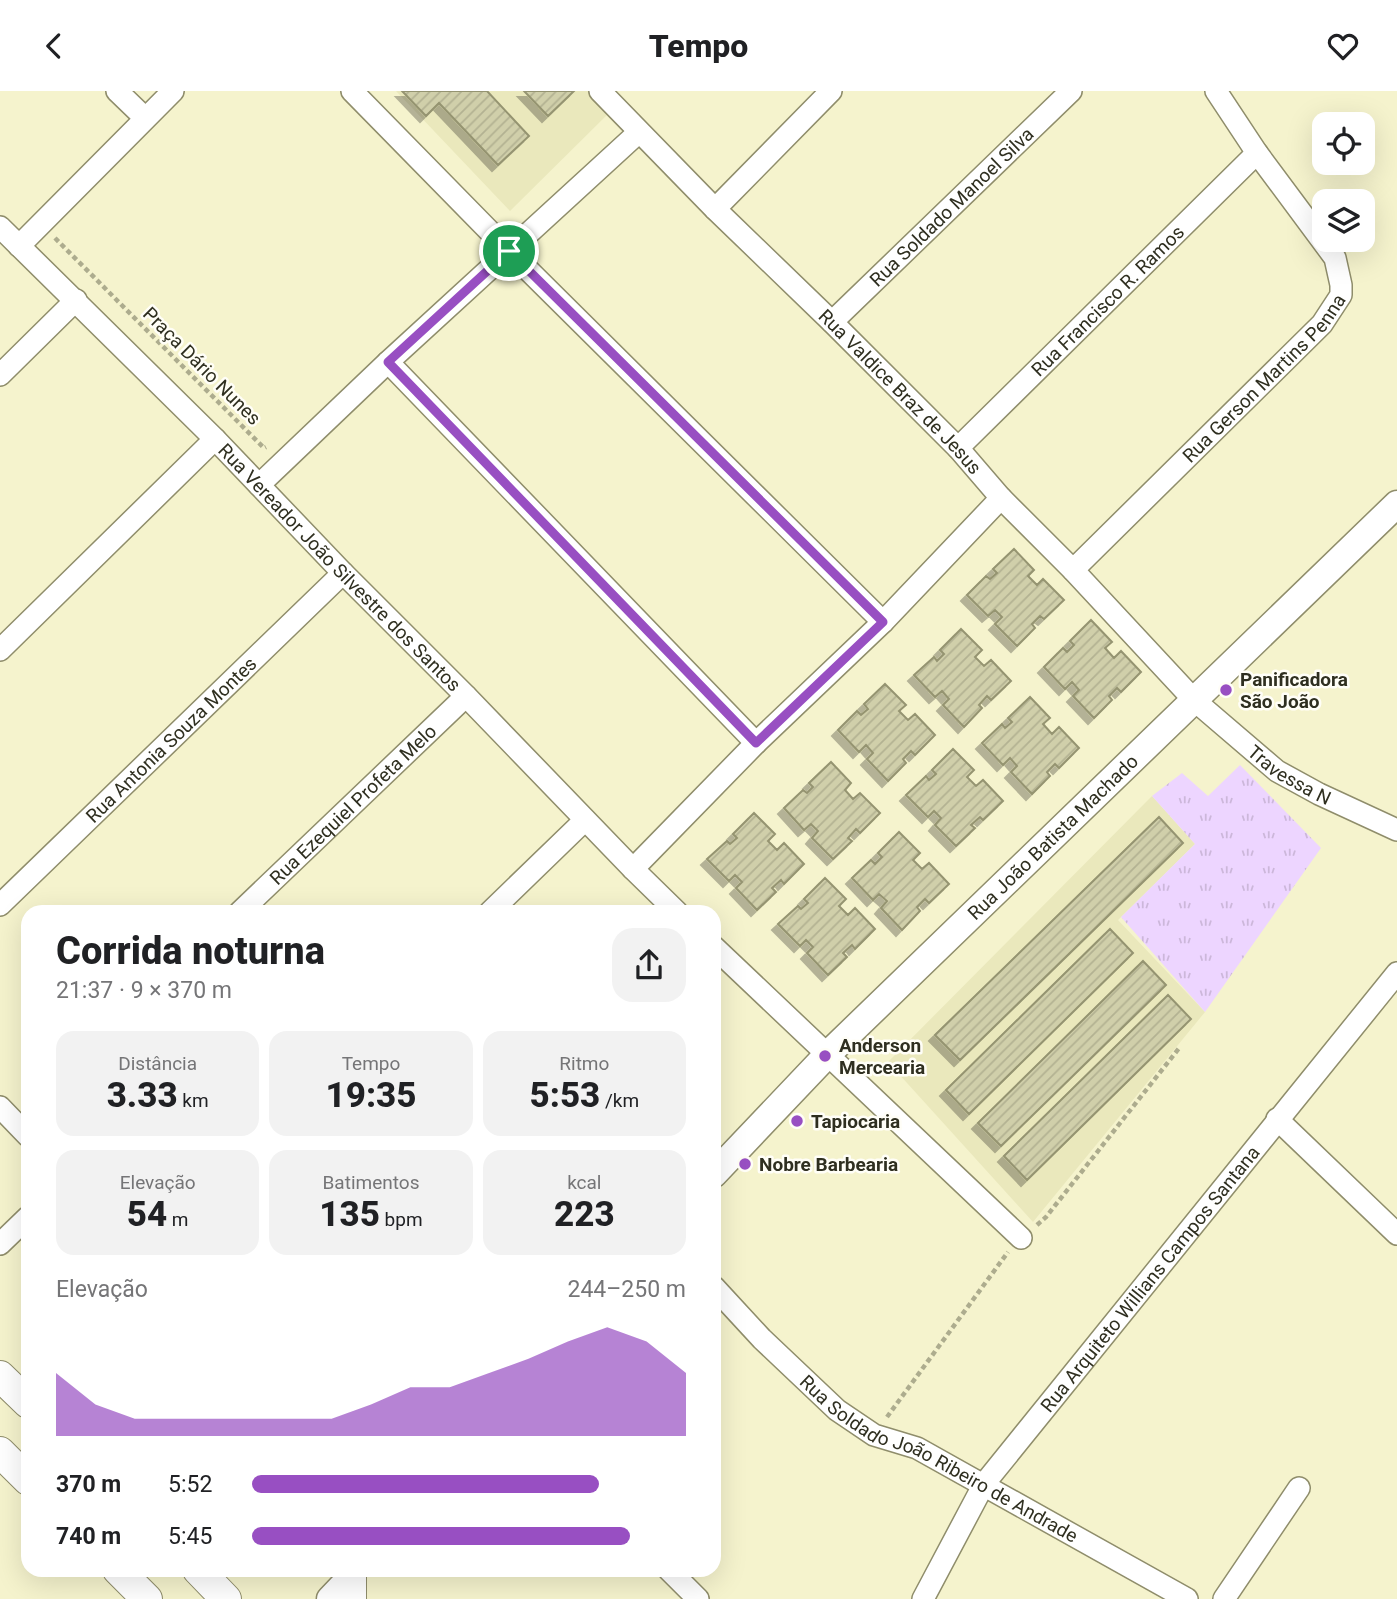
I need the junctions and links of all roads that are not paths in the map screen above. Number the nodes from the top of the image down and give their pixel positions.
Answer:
1 (117, 91) edge
2 (173, 91) edge
3 (352, 91) edge
4 (600, 91) edge
5 (831, 91) edge
6 (1071, 91) edge
7 (1216, 91) edge
8 (145, 118) junction
9 (639, 132) junction
10 (1257, 153) junction
11 (715, 209) junction
12 (0, 227) edge
13 (19, 246) junction
14 (509, 251) junction
15 (76, 300) junction
16 (832, 321) junction
17 (388, 362) junction
18 (0, 375) edge
19 (215, 439) junction
20 (958, 448) junction
21 (259, 485) junction
22 (1001, 498) junction
23 (1397, 504) edge
24 (1073, 570) junction
25 (342, 573) junction
26 (883, 622) junction
27 (0, 650) edge
28 (466, 696) junction
29 (1194, 700) junction
30 (756, 743) junction
31 (585, 820) junction
32 (1397, 830) edge
33 (633, 869) junction
34 (0, 905) edge
35 (247, 905) edge
36 (497, 905) edge
37 (670, 905) edge
38 (721, 954) edge
39 (1397, 973) edge
40 (827, 1055) junction
41 (0, 1107) edge
42 (1277, 1119) junction
43 (21, 1122) edge
44 (721, 1167) edge
45 (21, 1224) edge
46 (1397, 1234) edge
47 (1021, 1238) dead end
48 (0, 1244) edge
49 (721, 1295) edge
50 (0, 1376) edge
51 (21, 1396) edge
52 (0, 1452) edge
53 (21, 1473) edge
54 (984, 1483) junction
55 (1299, 1488) dead end
56 (125, 1577) edge
57 (205, 1577) edge
58 (676, 1577) edge
59 (351, 1582) edge
60 (147, 1599) edge
61 (226, 1599) edge
62 (330, 1599) edge
63 (698, 1599) edge
64 (923, 1599) edge
65 (1187, 1599) edge
66 (1224, 1599) edge

1 - 8 street
2 - 8 street
3 - 14 street
4 - 9 street, Rua Valdice Braz de Jesus
5 - 11 street
6 - 16 street, Rua Soldado Manoel Silva
7 - 10 street, Rua Gerson Martins Penna
8 - 13 street
9 - 11 street, Rua Valdice Braz de Jesus
9 - 14 street
10 - 20 street, Rua Francisco R. Ramos
10 - 24 street, Rua Gerson Martins Penna
11 - 16 street, Rua Valdice Braz de Jesus
12 - 13 street, Rua Vereador João Silvestre dos Santos
13 - 15 street, Rua Vereador João Silvestre dos Santos
14 - 17 street
14 - 26 street
15 - 18 street
15 - 19 street, Rua Vereador João Silvestre dos Santos
16 - 20 street, Rua Valdice Braz de Jesus
17 - 21 street
17 - 30 street
19 - 21 street, Rua Vereador João Silvestre dos Santos
19 - 27 street
20 - 22 street, Rua Valdice Braz de Jesus
21 - 25 street, Rua Vereador João Silvestre dos Santos
22 - 24 street, Rua Valdice Braz de Jesus
22 - 26 street
23 - 29 street, Rua João Batista Machado
24 - 29 street, Rua Valdice Braz de Jesus
25 - 28 street, Rua Vereador João Silvestre dos Santos
25 - 34 street, Rua Antonia Souza Montes
26 - 30 street
28 - 31 street, Rua Vereador João Silvestre dos Santos
28 - 35 street, Rua Ezequiel Profeta Melo
29 - 32 street, Travessa N
29 - 40 street, Rua João Batista Machado
30 - 33 street
31 - 33 street, Rua Vereador João Silvestre dos Santos
31 - 36 street
33 - 37 street, Rua Vereador João Silvestre dos Santos
38 - 40 street
39 - 42 street, Rua Arquiteto Willians Campos Santana
40 - 44 street, Rua João Batista Machado
40 - 47 street
41 - 43 street
42 - 46 street
42 - 54 street, Rua Arquiteto Willians Campos Santana
45 - 48 street
49 - 54 street, Rua Soldado João Ribeiro de Andrade
50 - 51 main road
52 - 53 main road
54 - 64 street, Rua Arquiteto Willians Campos Santana
54 - 65 street, Rua Soldado João Ribeiro de Andrade
55 - 66 street
56 - 60 main road
57 - 61 main road
58 - 63 street
59 - 62 street

